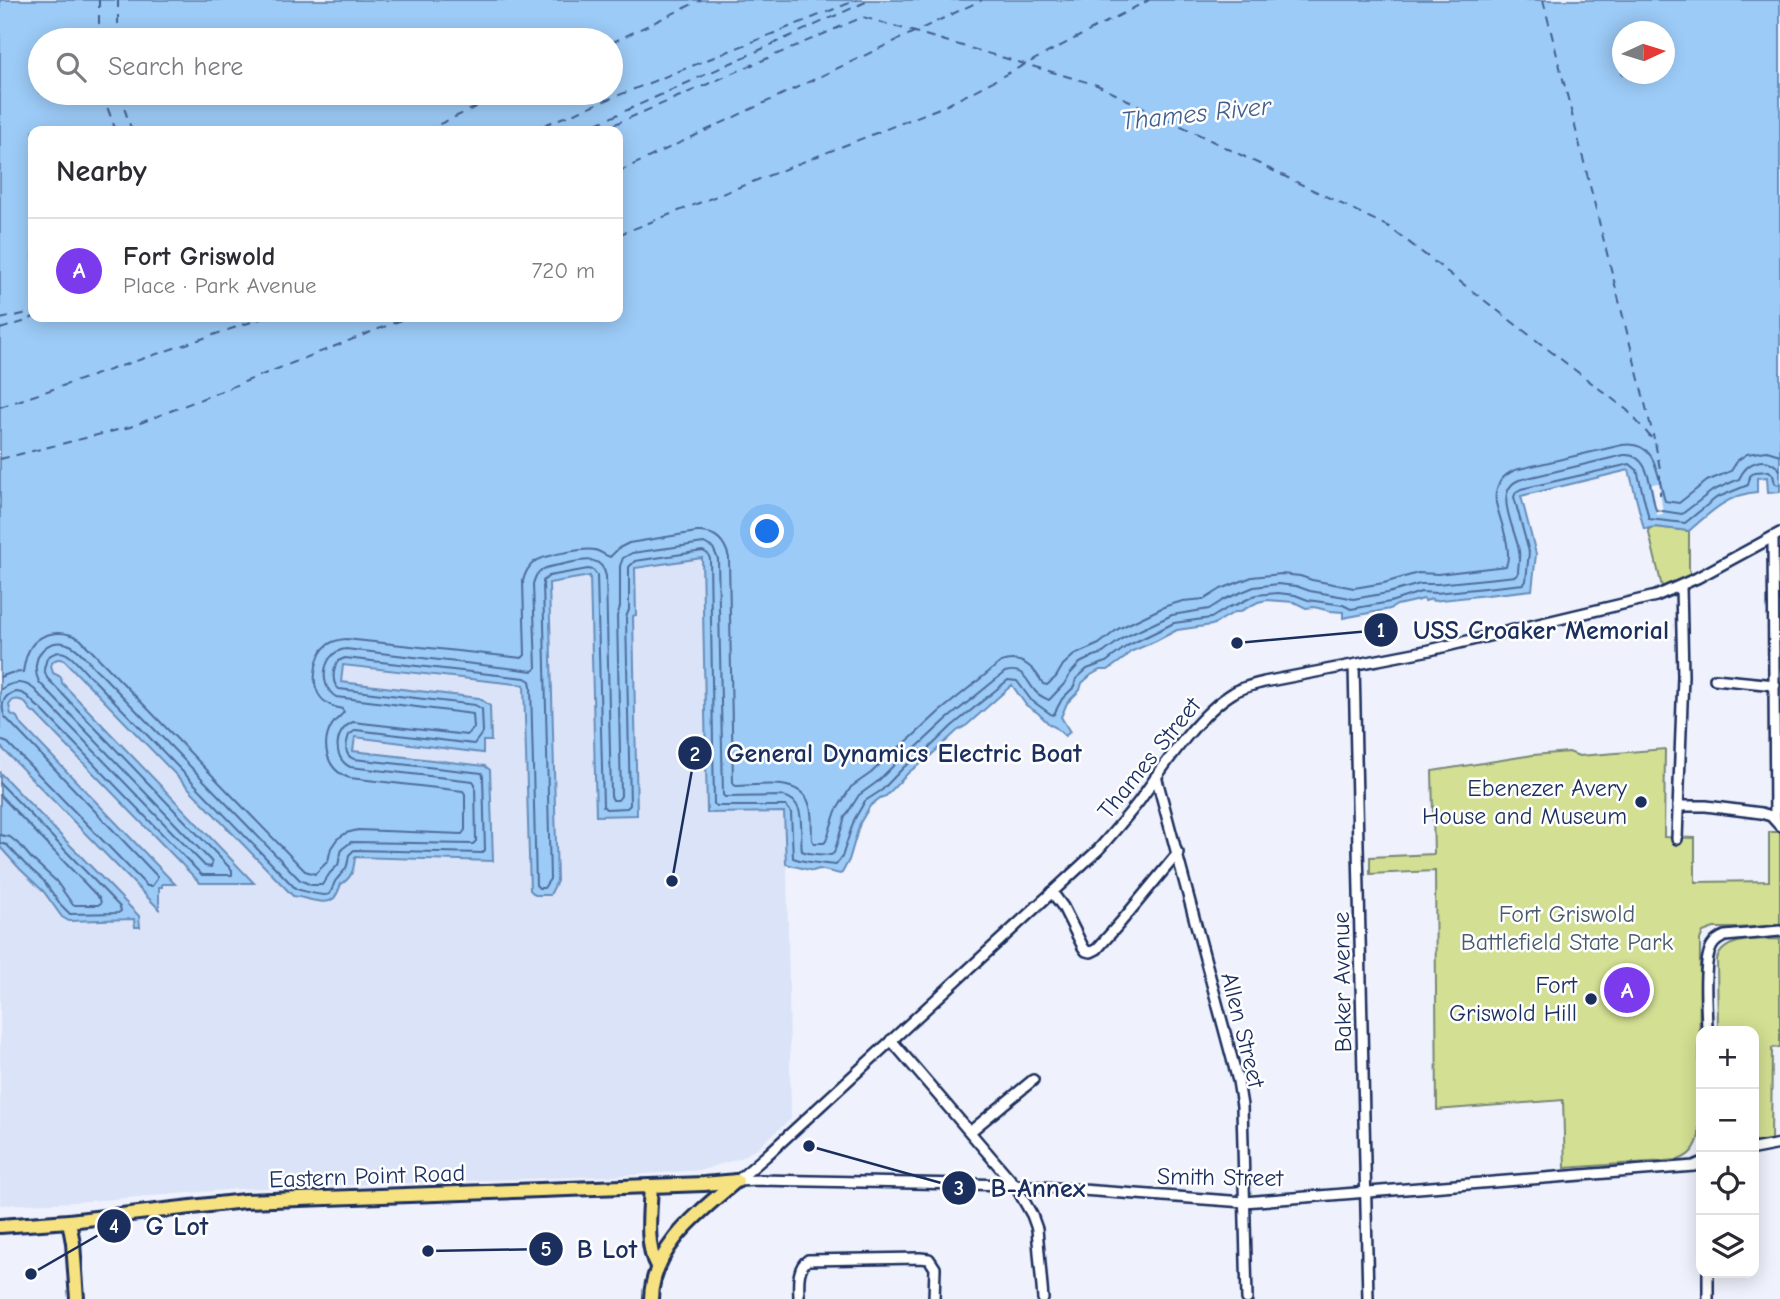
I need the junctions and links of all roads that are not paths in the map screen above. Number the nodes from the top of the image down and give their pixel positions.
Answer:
1 (1776, 535) edge
2 (1681, 586) junction
3 (1354, 665) junction
4 (1715, 679) dead end
5 (1775, 685) junction
6 (1156, 776) junction
7 (1678, 806) junction
8 (1778, 823) edge
9 (1677, 839) dead end
10 (1178, 853) junction
11 (1052, 892) junction
12 (1780, 931) edge
13 (1707, 1026) edge
14 (891, 1040) junction
15 (1033, 1080) dead end
16 (971, 1131) junction
17 (1780, 1144) edge
18 (1759, 1148) edge
19 (1696, 1165) edge
20 (737, 1181) junction
21 (1015, 1185) junction
22 (650, 1186) junction
23 (1366, 1192) junction
24 (1244, 1202) junction
25 (69, 1221) junction
26 (0, 1226) edge
27 (657, 1266) junction
28 (1708, 1278) edge
29 (77, 1299) edge
30 (651, 1299) edge
31 (799, 1299) edge
32 (934, 1299) edge
33 (1043, 1299) edge
34 (1247, 1299) edge
35 (1368, 1299) edge
36 (1708, 1299) edge

1 - 2 street, Thames Street
1 - 5 street
2 - 3 street, Thames Street
2 - 7 street
3 - 6 street, Thames Street
3 - 23 street, Baker Avenue
4 - 5 street
5 - 8 street
6 - 10 street, Allen Street
6 - 11 street, Thames Street
7 - 8 street
7 - 9 street
10 - 11 street
10 - 24 street, Allen Street
11 - 14 street, Thames Street
12 - 13 street
14 - 16 street
14 - 20 street, Thames Street
15 - 16 street
16 - 21 street
17 - 18 street
19 - 23 street, Smith Street
20 - 21 street, Smith Street
20 - 22 main road, Eastern Point Road
20 - 27 main road
21 - 24 street, Smith Street
21 - 33 street
22 - 25 main road, Eastern Point Road
22 - 27 main road
23 - 24 street, Smith Street
23 - 35 street, Baker Avenue
24 - 34 street, Allen Street
25 - 26 main road, Eastern Point Road
25 - 29 main road
27 - 30 main road
28 - 36 street
31 - 32 street

